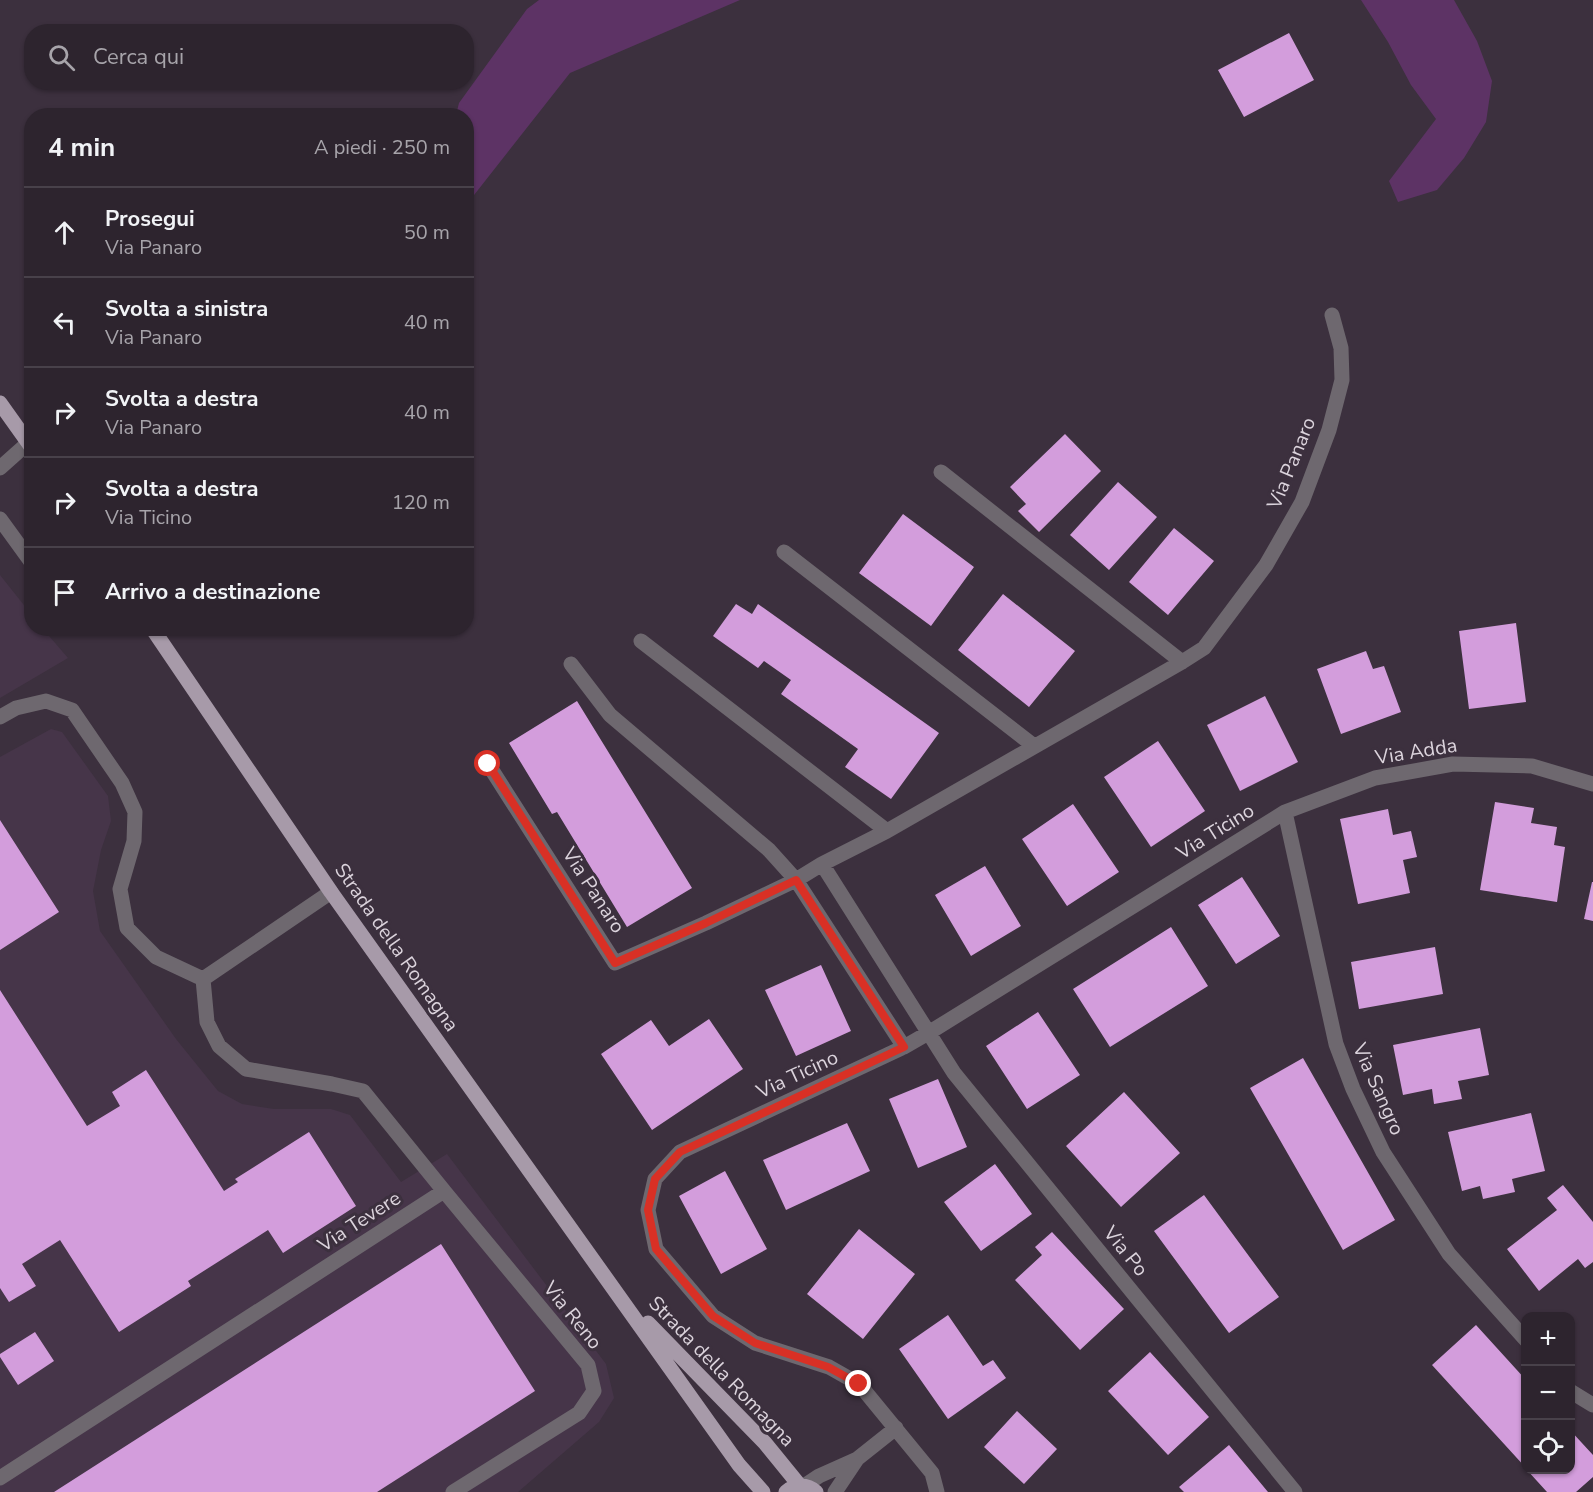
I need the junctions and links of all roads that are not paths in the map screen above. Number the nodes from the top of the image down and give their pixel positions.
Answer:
1 (1332, 315) dead end
2 (0, 403) edge
3 (24, 437) edge
4 (24, 450) edge
5 (0, 468) edge
6 (941, 472) dead end
7 (0, 519) edge
8 (24, 552) edge
9 (784, 552) dead end
10 (157, 636) edge
11 (641, 641) dead end
12 (1182, 662) junction
13 (571, 664) dead end
14 (0, 717) edge
15 (1034, 746) junction
16 (488, 764) dead end
17 (1593, 784) edge
18 (1285, 812) junction
19 (887, 831) junction
20 (822, 864) junction
21 (796, 880) junction
22 (331, 892) junction
23 (202, 979) junction
24 (930, 1032) junction
25 (904, 1047) junction
26 (444, 1191) junction
27 (613, 1287) junction
28 (1521, 1334) edge
29 (1575, 1394) edge
30 (1593, 1405) edge
31 (896, 1428) junction
32 (857, 1459) junction
33 (0, 1478) edge
34 (801, 1489) edge
35 (453, 1492) edge
36 (763, 1492) edge
37 (835, 1492) edge
38 (937, 1492) edge
39 (1295, 1492) edge

1 - 12 street, Via Panaro
2 - 3 main road
4 - 5 street
6 - 12 street
7 - 8 street
9 - 15 street
10 - 22 main road, Strada della Romagna
11 - 19 street
12 - 15 street, Via Panaro
13 - 21 street
14 - 23 street
15 - 19 street, Via Panaro
16 - 21 street, Via Panaro
17 - 18 street, Via Adda
18 - 24 street, Via Ticino
18 - 28 street, Via Sangro
19 - 20 street, Via Panaro
20 - 21 street, Via Panaro
20 - 24 street
21 - 25 street
22 - 23 street
22 - 27 main road, Strada della Romagna
23 - 26 street
24 - 25 street, Via Ticino
24 - 39 street, Via Po
25 - 31 street, Via Ticino
26 - 33 street, Via Tevere
26 - 35 street, Via Reno
27 - 34 main road, Strada della Romagna
27 - 36 main road, Strada della Romagna
29 - 30 street
31 - 32 street
31 - 38 street, Via Ticino
32 - 34 street
32 - 37 street

